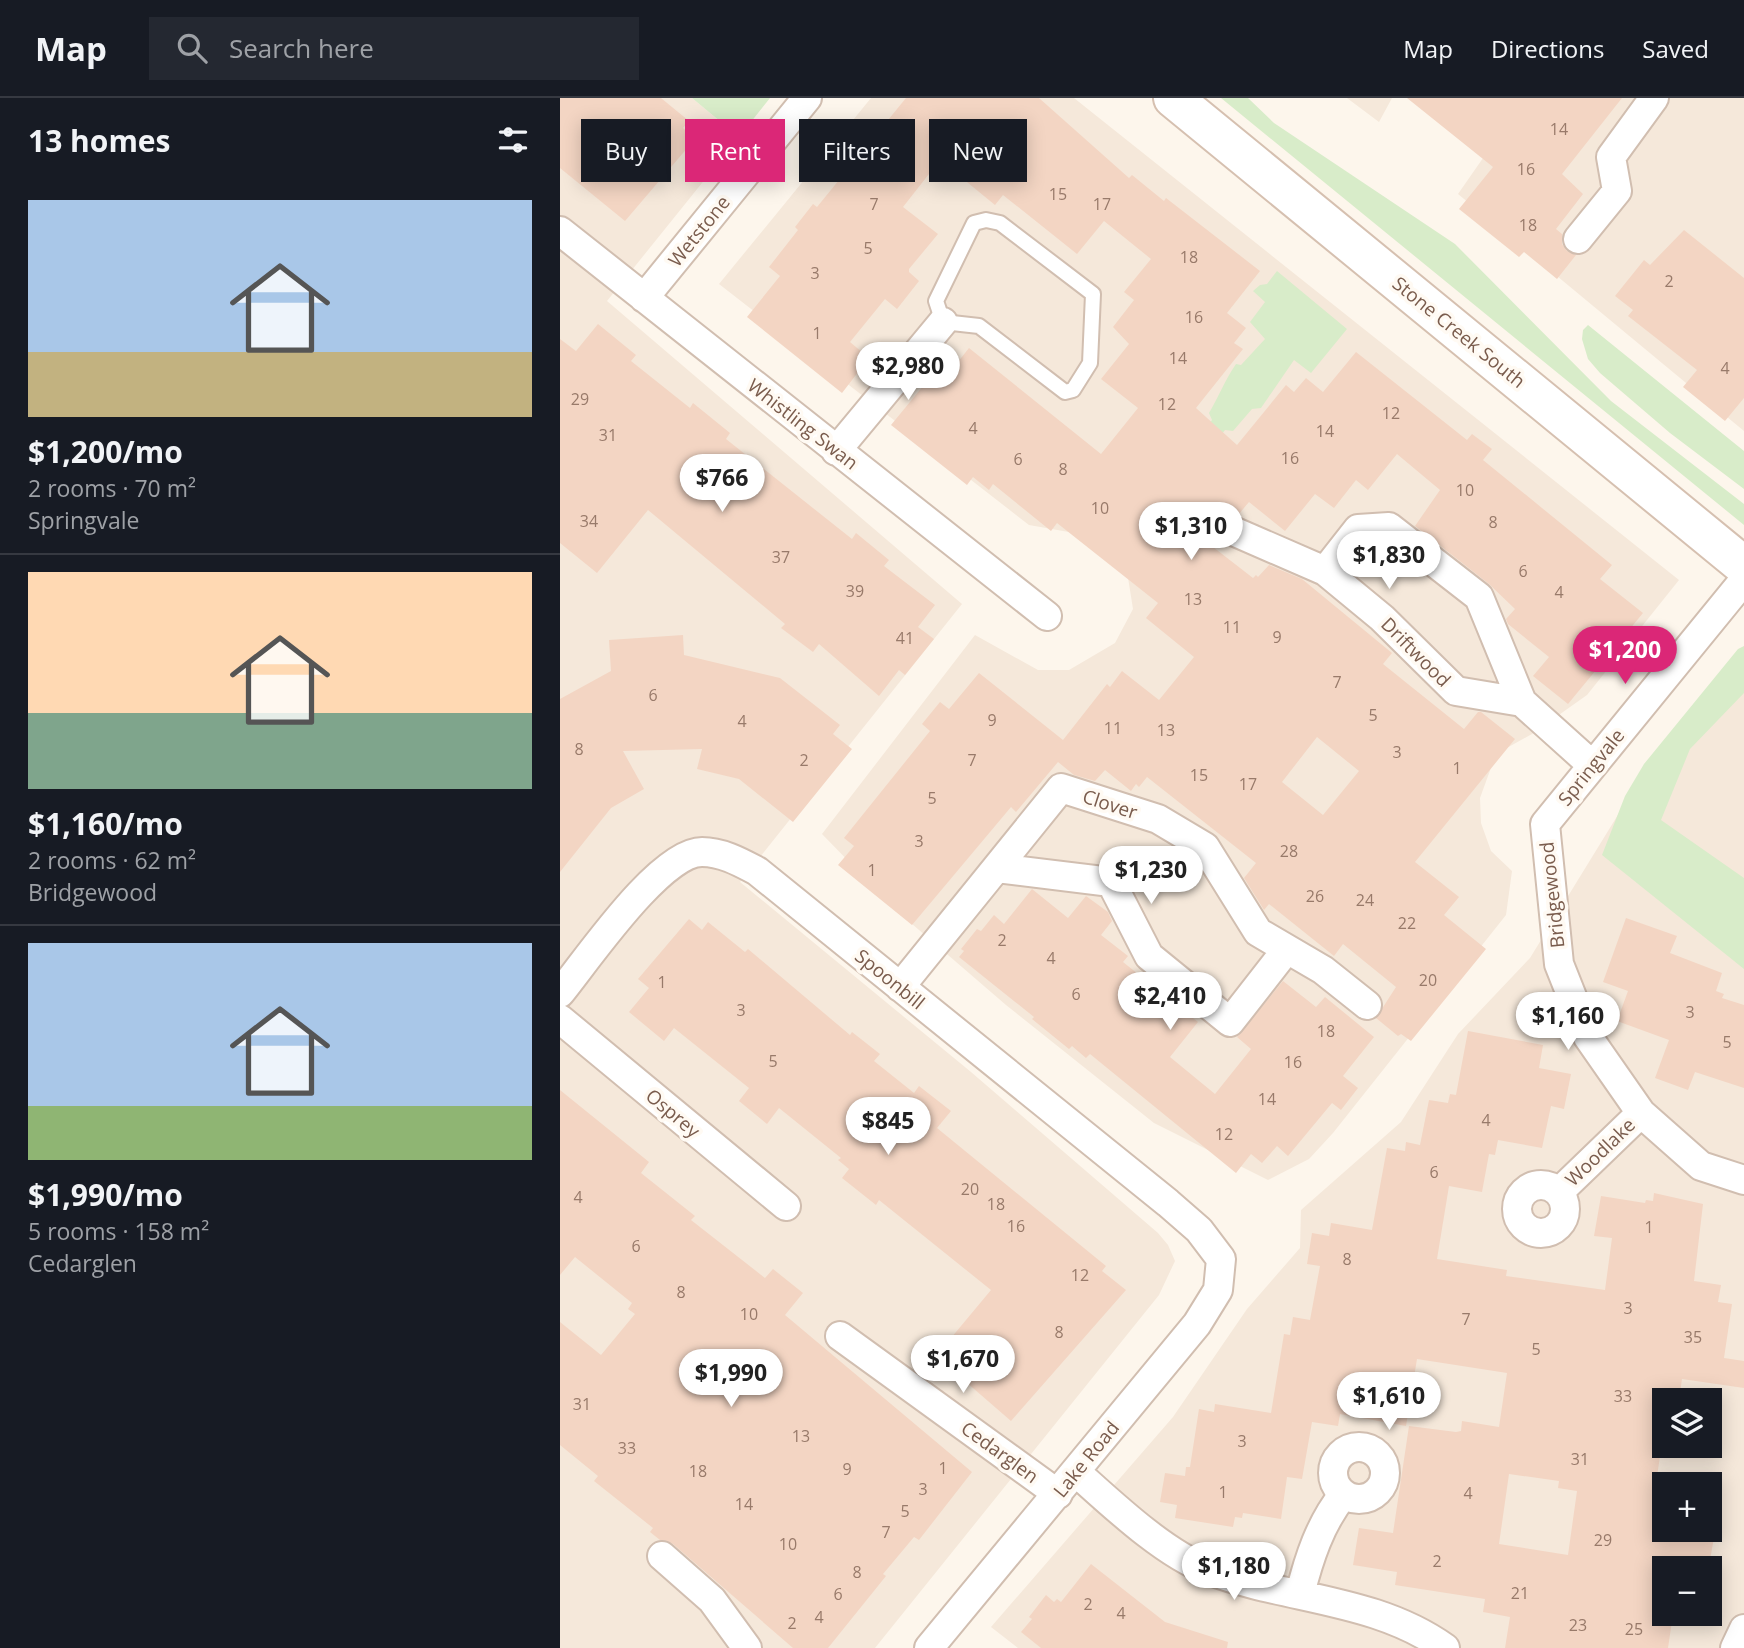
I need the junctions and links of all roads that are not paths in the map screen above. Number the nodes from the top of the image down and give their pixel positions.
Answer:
1 (807, 98) edge
2 (1173, 98) edge
3 (1654, 98) edge
4 (560, 231) edge
5 (1578, 239) dead end
6 (644, 298) junction
7 (943, 322) junction
8 (836, 451) junction
9 (1233, 531) dead end
10 (1744, 566) edge
11 (1325, 571) junction
12 (1744, 580) edge
13 (1047, 616) dead end
14 (1522, 702) junction
15 (1592, 765) junction
16 (1545, 824) joint
17 (997, 868) junction
18 (1287, 949) junction
19 (901, 987) junction
20 (560, 993) edge
21 (1367, 1006) dead end
22 (560, 1020) edge
23 (1641, 1113) junction
24 (1744, 1180) edge
25 (1559, 1192) dead end
26 (786, 1206) dead end
27 (1221, 1259) joint
28 (840, 1336) dead end
29 (1076, 1472) junction
30 (1058, 1494) junction
31 (1343, 1495) dead end
32 (662, 1556) dead end
33 (1300, 1594) junction
34 (1744, 1629) edge
35 (747, 1648) edge
36 (929, 1648) edge
37 (1445, 1648) edge
38 (1735, 1648) edge

1 - 6 street, Wetstone
2 - 10 street, Stone Creek South
3 - 5 street
4 - 6 street, Whistling Swan
6 - 8 street, Whistling Swan
7 - 7 lane
7 - 8 street
8 - 13 street, Whistling Swan
9 - 11 street, Driftwood
11 - 14 street, Driftwood
11 - 14 street
12 - 15 street, Springvale
14 - 15 street
15 - 16 street, Springvale
16 - 23 street, Bridgewood
17 - 18 street, Clover
17 - 18 street
17 - 19 street, Clover
18 - 21 street, Clover
19 - 20 street, Spoonbill
19 - 27 street, Spoonbill
22 - 26 street, Osprey
23 - 24 street, Bridgewood
23 - 25 street, Woodlake
27 - 29 street, Lake Road
28 - 30 street, Cedarglen
29 - 30 street, Lake Road
29 - 33 street
30 - 36 street, Lake Road
31 - 33 street
32 - 35 street
33 - 37 street
34 - 38 street

